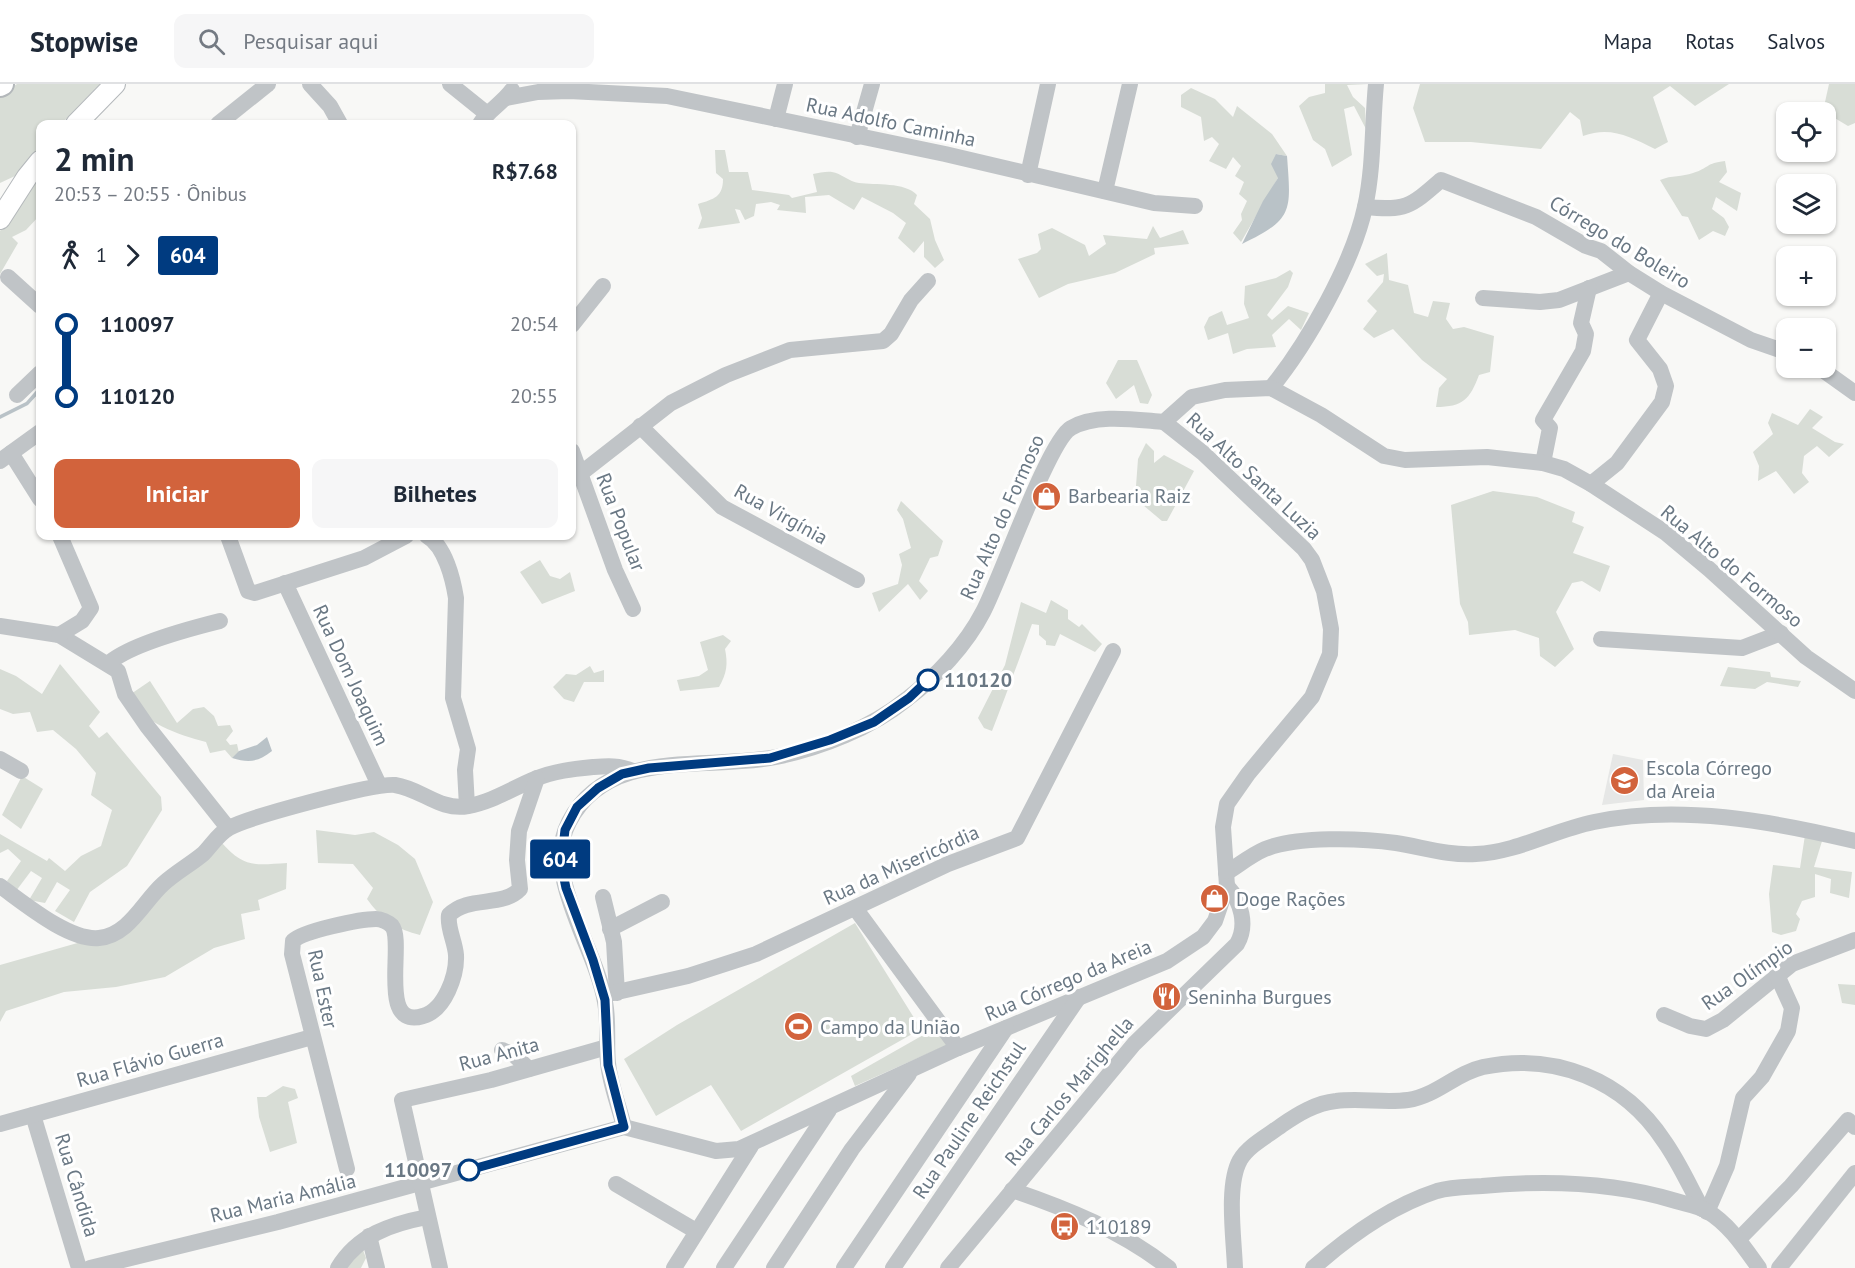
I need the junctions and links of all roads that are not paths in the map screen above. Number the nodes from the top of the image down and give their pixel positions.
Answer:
1 (115, 84) edge
2 (268, 84) edge
3 (310, 84) edge
4 (450, 84) edge
5 (785, 84) edge
6 (872, 84) edge
7 (1047, 84) edge
8 (1130, 84) edge
9 (1376, 84) edge
10 (672, 90) edge
11 (511, 91) edge
12 (483, 119) edge
13 (776, 119) junction
14 (80, 120) edge
15 (223, 120) edge
16 (338, 120) edge
17 (857, 136) junction
18 (36, 166) edge
19 (1028, 175) junction
20 (27, 177) junction
21 (1105, 191) junction
22 (0, 192) edge
23 (1195, 206) dead end
24 (1365, 207) junction
25 (0, 219) edge
26 (1629, 273) junction
27 (9, 277) dead end
28 (928, 281) dead end
29 (603, 286) dead end
30 (1589, 288) junction
31 (1661, 293) junction
32 (1483, 298) dead end
33 (36, 302) edge
34 (576, 320) edge
35 (1776, 349) edge
36 (36, 377) edge
37 (1835, 378) edge
38 (1270, 388) junction
39 (1855, 393) edge
40 (17, 395) dead end
41 (1164, 422) junction
42 (640, 426) junction
43 (36, 435) edge
44 (5, 457) edge
45 (576, 462) edge
46 (1543, 463) junction
47 (580, 474) junction
48 (1591, 484) junction
49 (36, 494) edge
50 (62, 540) edge
51 (229, 540) edge
52 (398, 540) edge
53 (431, 540) edge
54 (857, 580) dead end
55 (285, 583) junction
56 (633, 609) dead end
57 (220, 621) dead end
58 (0, 626) edge
59 (1781, 633) junction
60 (59, 635) junction
61 (1601, 639) dead end
62 (1113, 651) dead end
63 (108, 664) junction
64 (1855, 691) edge
65 (0, 759) edge
66 (21, 771) dead end
67 (634, 771) junction
68 (537, 778) junction
69 (379, 785) junction
70 (466, 806) junction
71 (228, 828) junction
72 (1855, 841) edge
73 (1227, 879) junction
74 (0, 886) edge
75 (603, 897) dead end
76 (662, 902) dead end
77 (855, 908) junction
78 (610, 929) junction
79 (1855, 940) edge
80 (1777, 975) junction
81 (610, 994) junction
82 (1079, 996) junction
83 (1664, 1015) dead end
84 (1006, 1028) junction
85 (312, 1037) junction
86 (607, 1047) junction
87 (958, 1048) junction
88 (502, 1050) dead end
89 (529, 1069) junction
90 (911, 1072) junction
91 (829, 1109) junction
92 (33, 1115) junction
93 (0, 1124) edge
94 (624, 1127) junction
95 (1855, 1127) edge
96 (751, 1146) junction
97 (347, 1169) dead end
98 (1855, 1173) edge
99 (420, 1184) junction
100 (616, 1184) dead end
101 (1012, 1191) junction
102 (1704, 1210) junction
103 (427, 1217) junction
104 (696, 1231) junction
105 (366, 1238) junction
106 (1739, 1239) junction
107 (79, 1268) edge
108 (90, 1268) edge
109 (338, 1268) edge
110 (364, 1268) edge
111 (376, 1268) edge
112 (440, 1268) edge
113 (674, 1268) edge
114 (724, 1268) edge
115 (774, 1268) edge
116 (844, 1268) edge
117 (893, 1268) edge
118 (948, 1268) edge
119 (1169, 1268) edge
120 (1235, 1268) edge
121 (1313, 1268) edge
122 (1759, 1268) edge
123 (1779, 1268) edge

1 - 14 main road
2 - 15 street
3 - 16 street
4 - 12 street
5 - 13 street
6 - 17 street
7 - 19 street
8 - 21 street
9 - 24 street
10 - 11 street, Rua Adolfo Caminha
10 - 13 street, Rua Adolfo Caminha
11 - 12 street
13 - 17 street, Rua Adolfo Caminha
17 - 19 street, Rua Adolfo Caminha
18 - 20 main road
19 - 21 street, Rua Adolfo Caminha
20 - 22 main road
20 - 25 main road
21 - 23 street, Rua Adolfo Caminha
24 - 26 street, Córrego do Boleiro
24 - 38 street
26 - 30 street
26 - 31 street, Córrego do Boleiro
27 - 33 street
28 - 42 street
29 - 34 street
30 - 32 street
30 - 46 street
31 - 35 street, Córrego do Boleiro
31 - 48 street
36 - 40 street
37 - 39 street
38 - 41 street
38 - 46 street, Rua Alto do Formoso
41 - 67 street, Rua Alto do Formoso
41 - 73 street, Rua Alto Santa Luzia
42 - 47 street
42 - 54 street, Rua Virgínia
43 - 44 street
44 - 49 street
45 - 47 street, Rua Popular
46 - 48 street, Rua Alto do Formoso
47 - 56 street, Rua Popular
48 - 59 street, Rua Alto do Formoso
50 - 60 street
51 - 55 street
52 - 55 street
53 - 70 street
55 - 69 street, Rua Dom Joaquim
57 - 63 street
58 - 60 street
59 - 61 street
59 - 64 street, Rua Alto do Formoso
60 - 63 street
62 - 77 street, Rua da Misericórdia
63 - 71 street
65 - 66 street
67 - 68 street
67 - 81 street
68 - 70 street
68 - 85 street, Rua Ester
69 - 70 street
69 - 71 street
71 - 74 street
72 - 73 street
73 - 82 street, Rua Córrego da Areia
73 - 101 street, Rua Carlos Marighella
75 - 78 street
76 - 78 street
77 - 81 street, Rua da Misericórdia
77 - 87 street
78 - 81 street
79 - 80 street, Rua Olímpio
80 - 83 street, Rua Olímpio
80 - 102 street
81 - 86 street
82 - 84 street, Rua Córrego da Areia
82 - 117 street, Rua Pauline Reichstul
84 - 87 street, Rua Córrego da Areia
84 - 116 street
85 - 92 street, Rua Flávio Guerra
85 - 97 street, Rua Ester
86 - 89 street, Rua Anita
86 - 94 street
87 - 90 street, Rua Córrego da Areia
88 - 89 street
89 - 99 street, Rua Anita
90 - 91 street, Rua Córrego da Areia
90 - 115 street
91 - 96 street, Rua Córrego da Areia
91 - 114 street
92 - 93 street, Rua Flávio Guerra
92 - 107 street, Rua Cândida
94 - 96 street, Rua Córrego da Areia
94 - 99 street, Rua Maria Amália
95 - 106 street
96 - 104 street
98 - 123 street
99 - 103 street
99 - 108 street, Rua Maria Amália
100 - 104 street
101 - 118 street, Rua Carlos Marighella
101 - 119 street
102 - 106 street
102 - 120 street
102 - 121 street
103 - 105 street
103 - 112 street
104 - 113 street
105 - 109 street
105 - 110 street
105 - 111 street
106 - 122 street

